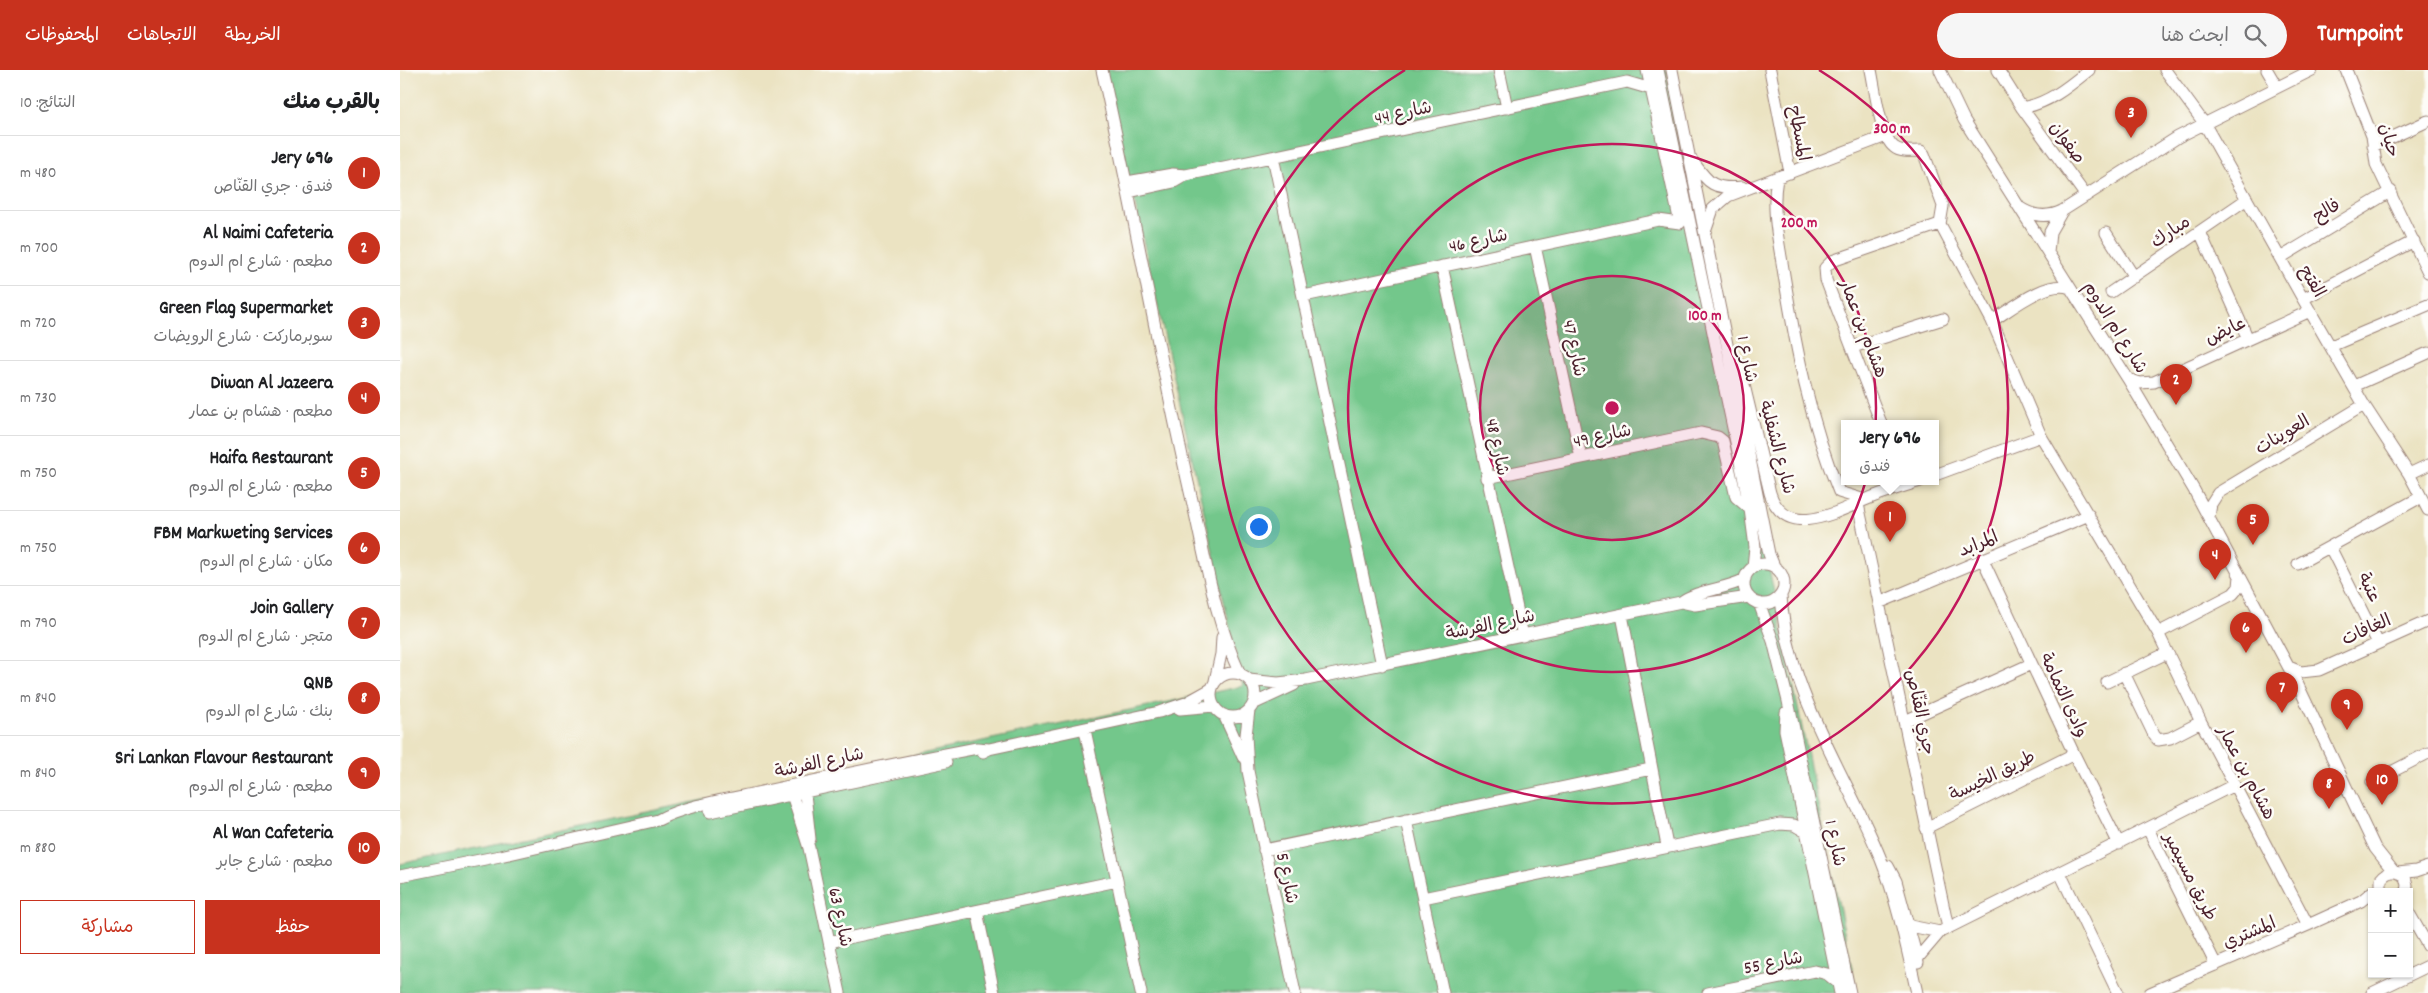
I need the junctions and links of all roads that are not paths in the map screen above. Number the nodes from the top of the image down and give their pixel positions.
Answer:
1 (1102, 70) edge
2 (1499, 70) edge
3 (1641, 70) edge
4 (1647, 70) edge
5 (1658, 70) edge
6 (1672, 70) edge
7 (1770, 70) edge
8 (1871, 70) edge
9 (1940, 70) edge
10 (1998, 70) edge
11 (2089, 70) edge
12 (2165, 70) edge
13 (2267, 70) edge
14 (2312, 70) edge
15 (2346, 70) edge
16 (1627, 82) junction
17 (2277, 86) junction
18 (1651, 89) junction
19 (1507, 108) junction
20 (2022, 108) junction
21 (2428, 121) edge
22 (2204, 123) junction
23 (1886, 136) junction
24 (2374, 146) junction
25 (1689, 156) junction
26 (1273, 157) junction
27 (1790, 173) junction
28 (1777, 178) junction
29 (1756, 185) junction
30 (1128, 187) junction
31 (2391, 191) junction
32 (2086, 196) junction
33 (2247, 199) junction
34 (1676, 206) junction
35 (2019, 207) junction
36 (2062, 211) junction
37 (1658, 220) junction
38 (1940, 224) junction
39 (2200, 232) junction
40 (1704, 233) junction
41 (2106, 233) dead end
42 (2414, 241) junction
43 (1535, 246) junction
44 (2048, 253) junction
45 (2280, 258) junction
46 (1442, 266) junction
47 (2427, 268) edge
48 (1714, 276) junction
49 (2134, 277) junction
50 (2070, 288) junction
51 (2111, 292) dead end
52 (1304, 296) junction
53 (2303, 299) junction
54 (2428, 305) edge
55 (2310, 310) junction
56 (1943, 319) dead end
57 (1992, 321) junction
58 (2248, 339) junction
59 (2331, 346) junction
60 (1853, 348) junction
61 (2428, 353) edge
62 (2128, 379) junction
63 (2154, 382) junction
64 (2354, 386) junction
65 (2144, 404) junction
66 (2364, 405) junction
67 (1880, 420) edge
68 (2041, 436) junction
69 (1581, 458) junction
70 (2428, 465) edge
71 (1939, 474) edge
72 (2409, 474) junction
73 (1486, 478) junction
74 (1901, 485) edge
75 (2194, 490) junction
76 (2218, 493) junction
77 (2421, 497) junction
78 (1861, 502) junction
79 (1750, 509) junction
80 (2428, 510) edge
81 (2089, 515) junction
82 (2209, 517) junction
83 (2330, 547) junction
84 (1983, 560) junction
85 (2298, 564) dead end
86 (1774, 566) junction
87 (1753, 567) junction
88 (2240, 575) junction
89 (1745, 578) junction
90 (1781, 596) junction
91 (1749, 597) junction
92 (1681, 602) junction
93 (1881, 602) junction
94 (1759, 603) junction
95 (1622, 615) junction
96 (2428, 621) edge
97 (1222, 625) junction
98 (2158, 633) junction
99 (1523, 636) junction
100 (2378, 643) junction
101 (2167, 653) junction
102 (2031, 664) junction
103 (1382, 665) junction
104 (2289, 667) junction
105 (2319, 670) junction
106 (2124, 673) junction
107 (1245, 677) junction
108 (1306, 680) junction
109 (2108, 682) dead end
110 (1213, 685) junction
111 (2302, 694) junction
112 (1788, 701) junction
113 (1214, 706) junction
114 (1251, 707) junction
115 (1159, 712) junction
116 (1224, 715) junction
117 (1905, 721) junction
118 (2201, 722) junction
119 (1086, 730) junction
120 (2428, 753) edge
121 (2074, 754) junction
122 (1651, 769) junction
123 (1248, 771) junction
124 (2372, 782) dead end
125 (2234, 785) junction
126 (804, 787) junction
127 (791, 790) junction
128 (1801, 807) junction
129 (1406, 820) junction
130 (1780, 824) junction
131 (1926, 828) junction
132 (2148, 829) junction
133 (1806, 832) junction
134 (2119, 844) junction
135 (1667, 846) junction
136 (809, 848) junction
137 (1264, 850) junction
138 (1880, 857) junction
139 (2428, 868) edge
140 (2396, 872) junction
141 (2060, 873) junction
142 (400, 876) edge
143 (1117, 881) junction
144 (2380, 887) edge
145 (2406, 888) edge
146 (2408, 888) edge
147 (1423, 898) junction
148 (2366, 899) edge
149 (978, 911) junction
150 (2413, 920) edge
151 (2308, 925) junction
152 (1910, 926) junction
153 (1944, 930) junction
154 (829, 942) junction
155 (2428, 946) edge
156 (1832, 952) junction
157 (1917, 959) junction
158 (2216, 965) junction
159 (2428, 966) edge
160 (1815, 971) junction
161 (1839, 988) edge
162 (840, 993) edge
163 (994, 993) edge
164 (1141, 993) edge
165 (1295, 993) edge
166 (1443, 993) edge
167 (1708, 993) edge
168 (1850, 993) edge
169 (1917, 993) edge
170 (1925, 993) edge
171 (2118, 993) edge
172 (2150, 993) edge
173 (2372, 993) edge

1 - 30 street
2 - 19 street
3 - 16 street, شارع 44
4 - 18 street
5 - 79 street, شارع 1
6 - 25 street, شارع 1
7 - 27 street, المسطاح
8 - 23 street
9 - 35 street, شارع ام الدوم
10 - 20 street, صفوان
11 - 20 street, صفوان
12 - 22 street, الفتح
13 - 17 street
14 - 17 street
15 - 24 street, حيان
16 - 18 street, شارع 44
16 - 19 street, شارع 44
17 - 22 street
18 - 34 street
19 - 26 street, شارع 44
20 - 32 street, صفوان
21 - 24 street
22 - 32 street
22 - 33 street, الفتح
23 - 27 street, المسطاح
23 - 38 street
24 - 31 street, حيان
25 - 29 street, المسطاح
25 - 40 street, شارع 1
26 - 30 street, شارع 44
26 - 52 street
27 - 28 street, المسطاح
28 - 29 street, المسطاح
28 - 78 street
29 - 40 street, المسطاح
30 - 97 street
31 - 42 street, حيان
31 - 45 street, فالح
32 - 36 street
33 - 39 street, مبارك
33 - 45 street, الفتح
34 - 37 street, شارع 46
34 - 37 street, شارع 46
35 - 36 street
35 - 44 street, شارع ام الدوم
36 - 44 street
37 - 43 street, شارع 46
38 - 57 street, هشام بن عمار
38 - 60 street, هشام بن عمار
39 - 49 street, مبارك
39 - 58 street
40 - 48 street, شارع 1
41 - 49 street
42 - 47 street, حيان
42 - 53 street
43 - 46 street, شارع 46
43 - 69 street, شارع 47
44 - 50 street, شارع ام الدوم
45 - 53 street, الفتح
46 - 52 street, شارع 46
46 - 73 street, شارع 48
48 - 78 street, شارع الشفلية
48 - 86 street, شارع 1
49 - 51 street, مبارك
50 - 57 street
50 - 62 street, شارع ام الدوم
52 - 103 street
53 - 55 street, الفتح
54 - 59 street
55 - 58 street, عايض
55 - 59 street, الفتح
56 - 60 street
57 - 68 street, هشام بن عمار
58 - 63 street, عايض
59 - 64 street, الفتح
60 - 67 street, هشام بن عمار
61 - 64 street
62 - 63 street
62 - 65 street, شارع ام الدوم
63 - 65 street
64 - 66 street, الفتح
65 - 75 street, شارع ام الدوم
66 - 72 street, الفتح
66 - 76 street, العوينات
68 - 71 street
68 - 81 street, هشام بن عمار
69 - 73 street, شارع 49
69 - 79 street, شارع 49
70 - 72 street
72 - 77 street, الفتح
73 - 99 street, شارع 48
74 - 78 street, شارع الشفلية
75 - 76 street
75 - 82 street, شارع ام الدوم
76 - 82 street
77 - 80 street, الفتح
77 - 83 street
78 - 93 street, جري القنّاص
79 - 87 street, شارع 1
81 - 84 street, المرابد
81 - 98 street, هشام بن عمار
82 - 88 street, شارع ام الدوم
83 - 85 street
83 - 100 street, عتبة
84 - 93 street, المرابد
84 - 102 street, وادى الثمامة
86 - 87 street
86 - 90 street
87 - 89 street
88 - 98 street
88 - 104 street, شارع ام الدوم
89 - 91 street
89 - 92 street, شارع الفرشة
90 - 94 street
90 - 138 street, شارع 1
91 - 92 street, شارع الفرشة
91 - 94 street
92 - 95 street, شارع الفرشة
93 - 117 street, جري القنّاص
94 - 112 street, شارع 1
95 - 99 street, شارع الفرشة
95 - 122 street
96 - 100 street, الغافات
97 - 107 street
97 - 110 street
98 - 101 street, هشام بن عمار
99 - 103 street, شارع الفرشة
100 - 105 street, الغافات
101 - 106 street
101 - 118 street, هشام بن عمار
102 - 117 street
102 - 121 street, وادى الثمامة
103 - 108 street, شارع الفرشة
104 - 105 street, الغافات
104 - 111 street, شارع ام الدوم
105 - 111 street, الغافات
106 - 109 street
106 - 118 street
107 - 108 street, شارع الفرشة
107 - 110 street
107 - 114 street
108 - 114 street, شارع الفرشة
110 - 113 street
110 - 115 street, شارع الفرشة
111 - 140 street, شارع ام الدوم
112 - 128 street, شارع 1
112 - 168 street, شارع 1
113 - 115 street, شارع الفرشة
113 - 116 street
114 - 116 street
114 - 123 street, شارع 5
115 - 119 street, شارع الفرشة
116 - 123 street, شارع 5
117 - 131 street, جري القنّاص
118 - 125 street, هشام بن عمار
119 - 126 street, شارع الفرشة
119 - 143 street
120 - 124 street
121 - 131 street, طريق الخيسة
121 - 134 street, وادى الثمامة
122 - 129 street
122 - 135 street
123 - 137 street, شارع 5
125 - 132 street
125 - 151 street, هشام بن عمار
126 - 127 street, شارع الفرشة
126 - 136 street, شارع 63
127 - 136 street, شارع 63
127 - 142 street, شارع الفرشة
128 - 130 street
128 - 133 street, شارع 1
129 - 137 street
129 - 147 street
130 - 133 street
130 - 135 street
131 - 153 street, جري القنّاص
132 - 134 street
132 - 158 street, طريق مسيمير
133 - 156 street, شارع 1
134 - 141 street
135 - 147 street
136 - 154 street, شارع 63
137 - 165 street, شارع 5
138 - 152 street, شارع 1
138 - 169 street, شارع 1
139 - 140 street
139 - 146 street
140 - 144 street, المشتري
140 - 145 street, شارع ام الدوم
141 - 153 street
141 - 171 street
143 - 149 street
143 - 164 street
147 - 166 street
148 - 151 street, المشتري
149 - 154 street
149 - 163 street
150 - 155 street
151 - 158 street, المشتري
152 - 153 street
152 - 157 street, شارع 1
153 - 157 street
154 - 162 street, شارع 63
156 - 160 street, شارع 55
156 - 161 street, شارع 1
157 - 170 street, شارع 1
158 - 172 street, المشتري
159 - 173 street
160 - 161 street, شارع 55
160 - 167 street, شارع 55

